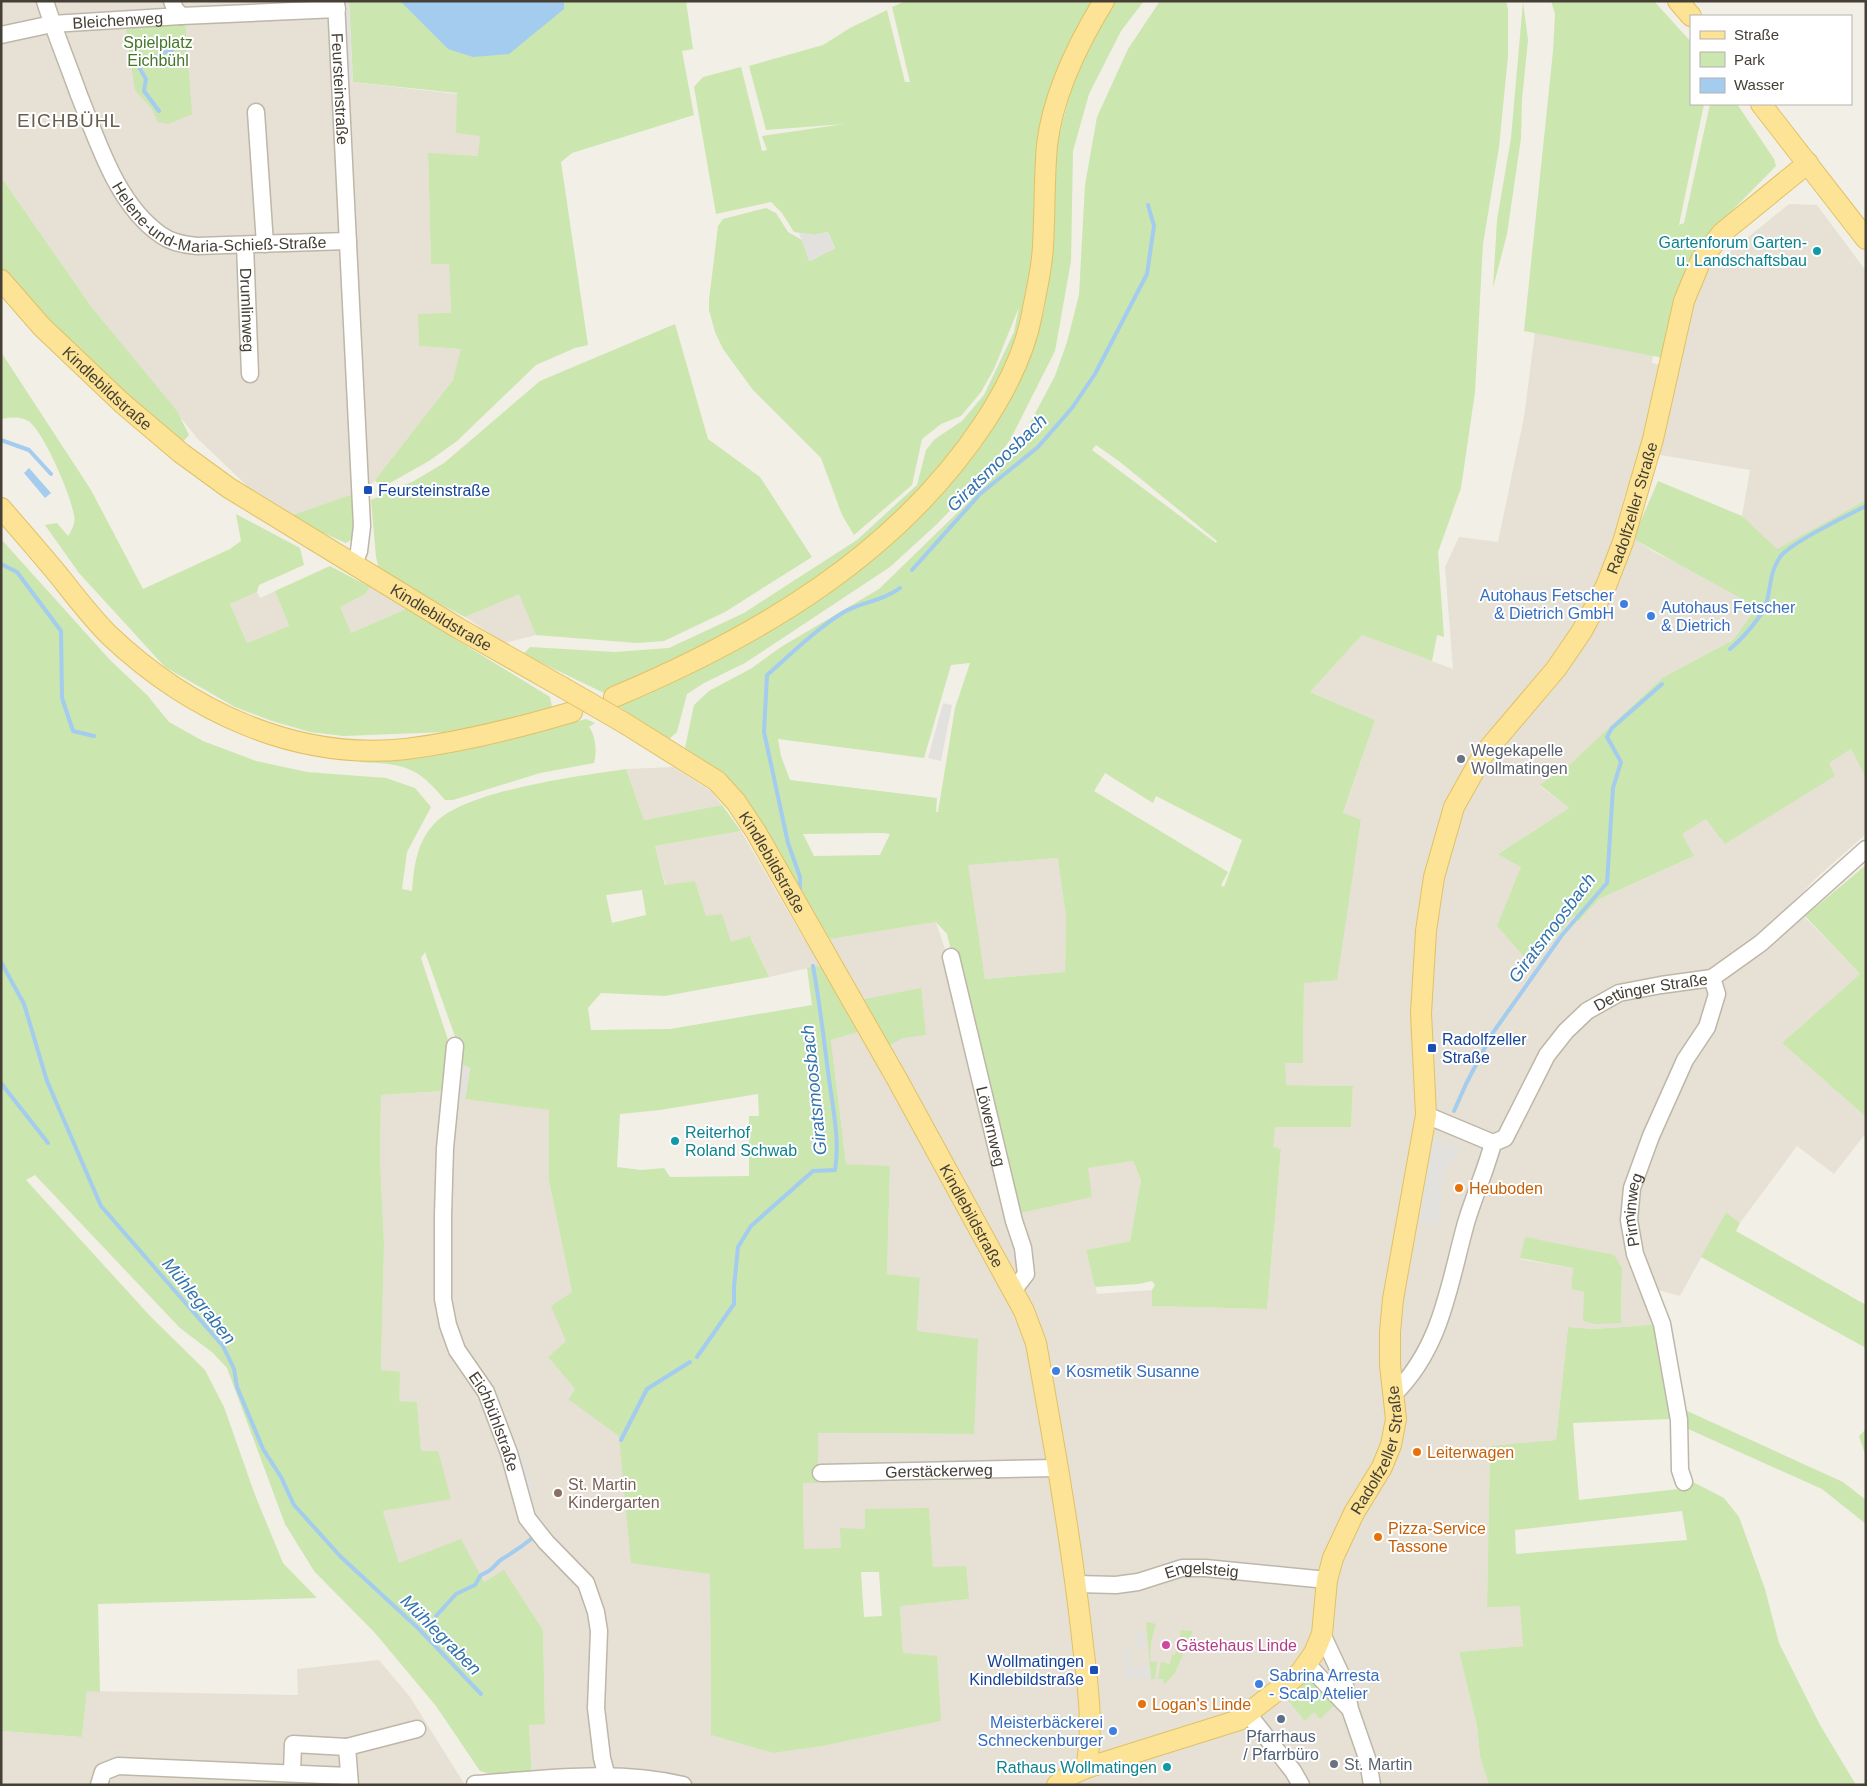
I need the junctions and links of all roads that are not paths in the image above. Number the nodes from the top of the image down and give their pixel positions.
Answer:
1 (44, 1) edge
2 (172, 1) edge
3 (1104, 1) edge
4 (1678, 1) edge
5 (337, 5) edge
6 (1690, 15) edge
7 (181, 16) junction
8 (52, 24) junction
9 (1, 35) edge
10 (1763, 105) edge
11 (256, 112) dead end
12 (1808, 163) junction
13 (1866, 239) edge
14 (348, 241) junction
15 (265, 244) junction
16 (245, 245) junction
17 (1, 280) edge
18 (250, 374) dead end
19 (1, 508) edge
20 (354, 564) junction
21 (614, 697) dead end
22 (572, 712) dead end
23 (1866, 849) edge
24 (951, 957) dead end
25 (1712, 978) junction
26 (455, 1046) dead end
27 (1426, 1115) junction
28 (1493, 1143) junction
29 (1014, 1290) junction
30 (1394, 1394) junction
31 (1056, 1468) junction
32 (821, 1473) dead end
33 (1684, 1482) dead end
34 (1327, 1580) junction
35 (1076, 1584) junction
36 (1322, 1634) junction
37 (1310, 1660) junction
38 (1348, 1703) junction
39 (1248, 1714) junction
40 (417, 1729) dead end
41 (347, 1747) junction
42 (1086, 1768) junction
43 (292, 1772) junction
44 (350, 1780) edge
45 (608, 1780) edge
46 (515, 1783) edge
47 (475, 1784) edge
48 (99, 1785) edge
49 (684, 1785) edge
50 (1057, 1785) edge
51 (1301, 1785) edge
52 (1372, 1785) edge

1 - 8 street, Helene-und-Maria-Schieß-Straße
2 - 7 street, Bleichenweg
3 - 21 main road
4 - 6 main road
5 - 7 street, Bleichenweg
5 - 14 street, Feursteinstraße
7 - 8 street, Bleichenweg
8 - 9 street, Bleichenweg
8 - 16 street, Helene-und-Maria-Schieß-Straße
10 - 12 main road
11 - 15 street
12 - 13 main road
12 - 27 main road, Radolfzeller Straße
14 - 15 street, Helene-und-Maria-Schieß-Straße
14 - 20 street, Feursteinstraße
15 - 16 street, Helene-und-Maria-Schieß-Straße
16 - 18 street, Drumlinweg
17 - 20 main road, Kindlebildstraße
19 - 22 main road
20 - 29 main road, Kindlebildstraße, bridge
23 - 25 street, Dettinger Straße
24 - 29 street, Löwernweg
25 - 28 street, Dettinger Straße
25 - 33 street, Pirminweg
26 - 45 street, Eichbühlstraße
27 - 28 street
27 - 30 main road, Radolfzeller Straße
28 - 30 street, Dettinger Straße
29 - 31 main road, Kindlebildstraße
30 - 34 main road, Radolfzeller Straße
31 - 32 street, Gerstäckerweg
31 - 35 main road, Kindlebildstraße
34 - 35 street, Engelsteig
34 - 36 main road, Radolfzeller Straße
35 - 42 main road, Kindlebildstraße
36 - 37 main road, Radolfzeller Straße
36 - 38 street
37 - 38 street
37 - 39 main road, Radolfzeller Straße
38 - 52 street
39 - 42 main road, Radolfzeller Straße
39 - 51 street
40 - 41 street
41 - 43 street
41 - 44 street
42 - 50 main road, Radolfzeller Straße
43 - 44 street
43 - 48 street
45 - 46 street
45 - 49 street
46 - 47 street

